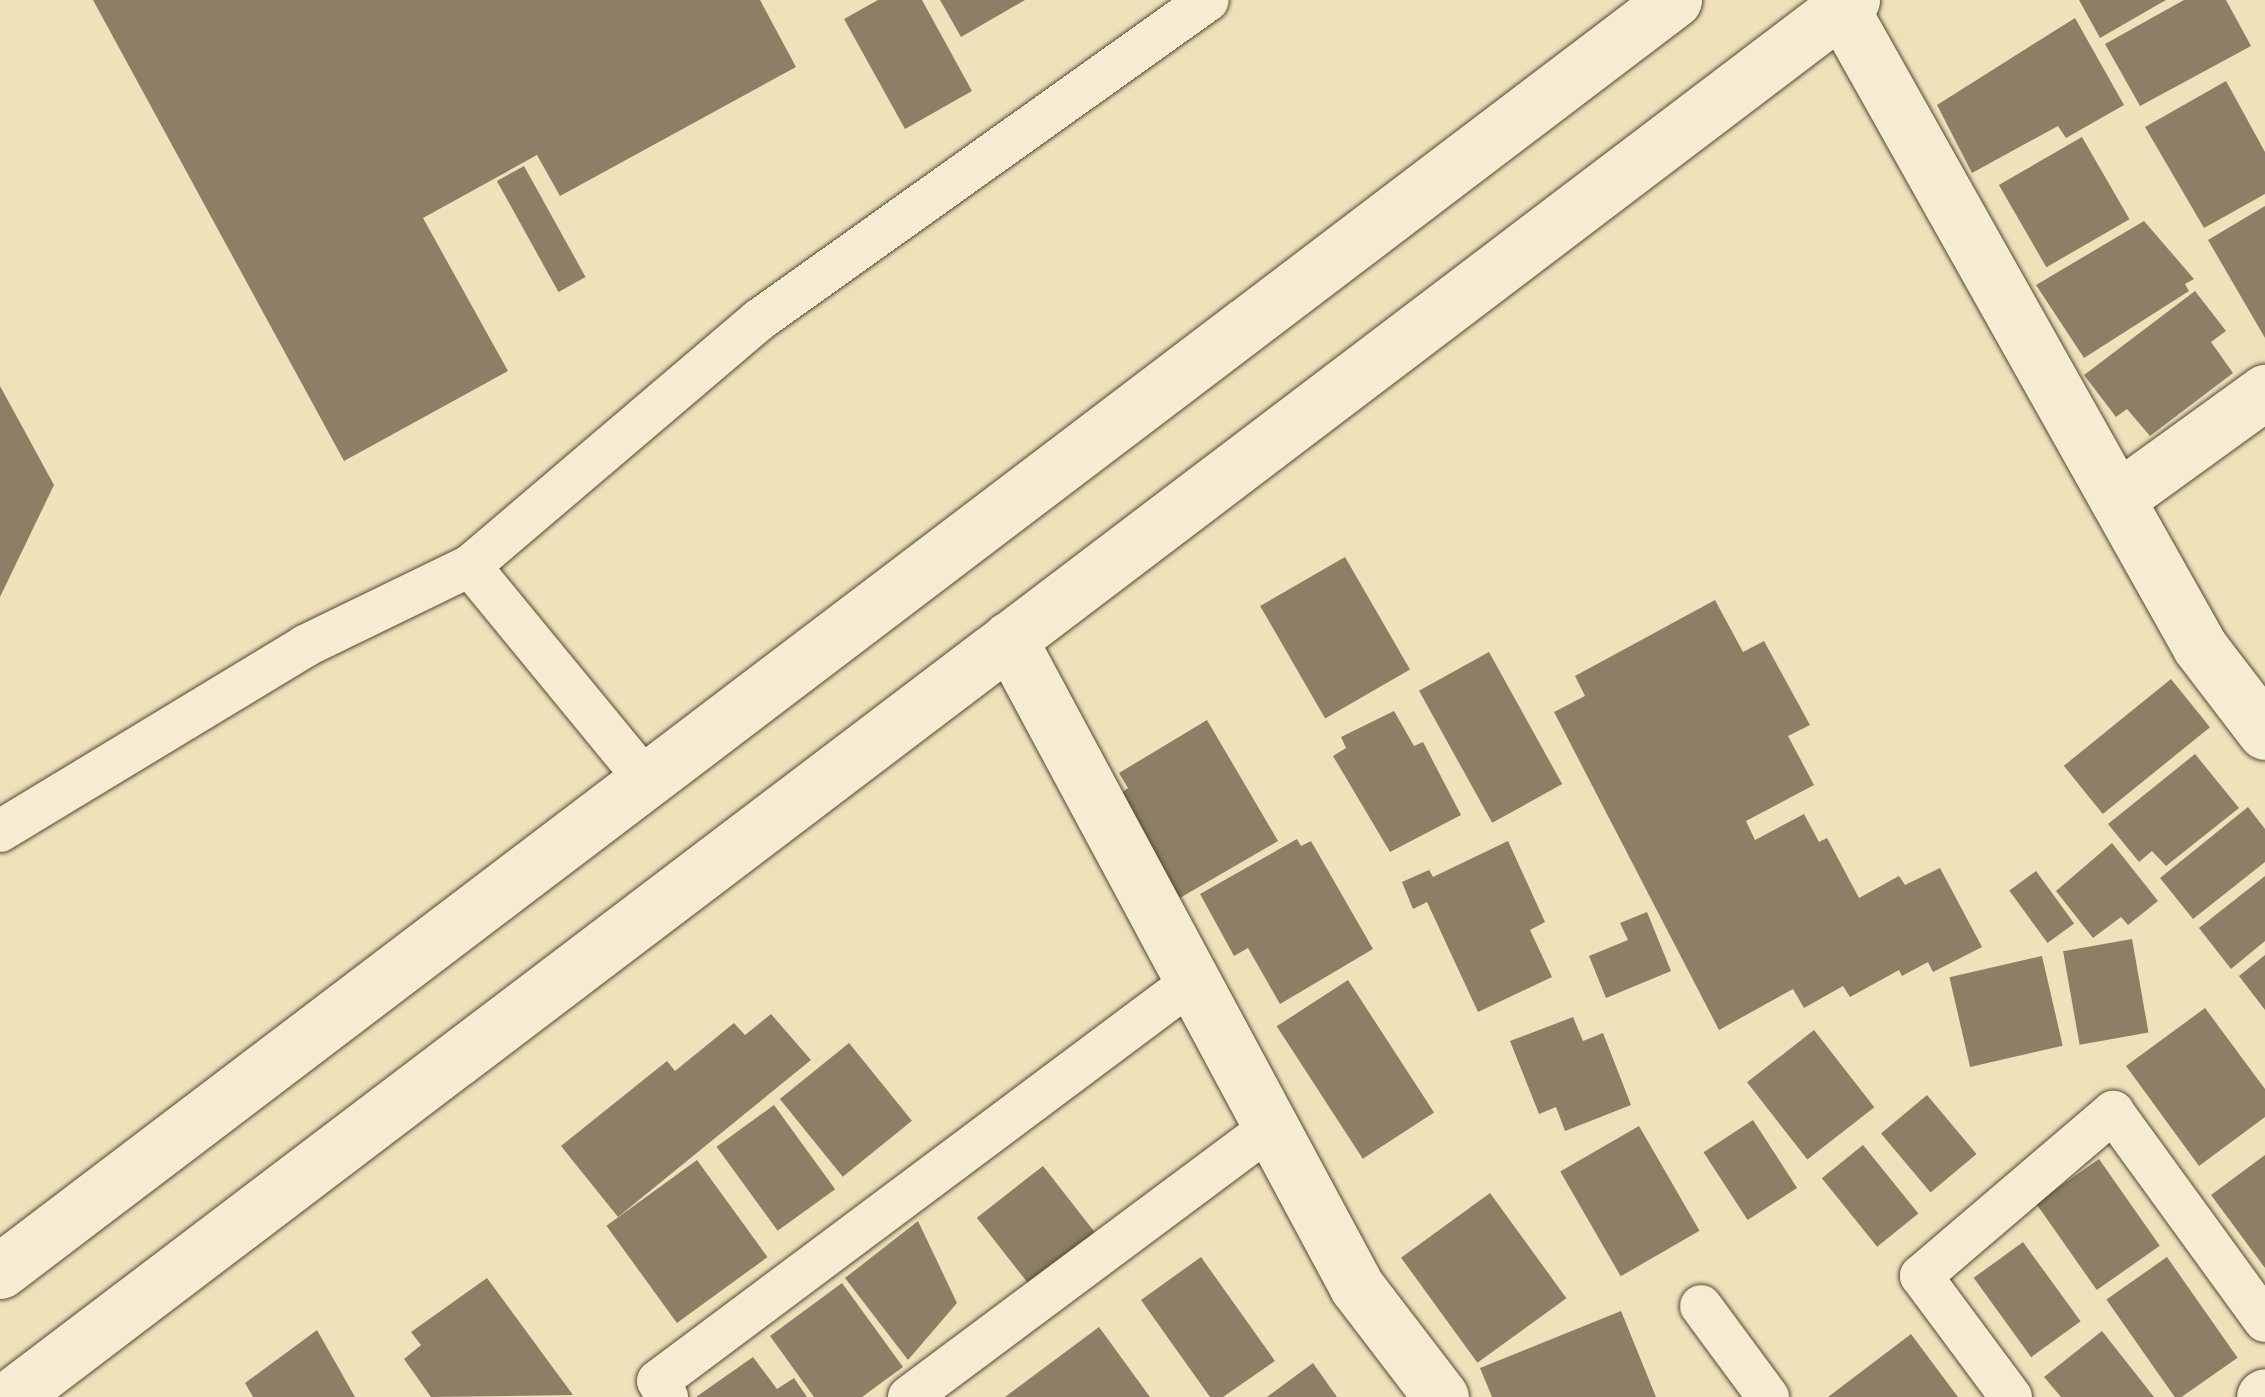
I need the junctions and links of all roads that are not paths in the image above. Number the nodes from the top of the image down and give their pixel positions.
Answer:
1 (1208, 0) edge
2 (1674, 0) edge
3 (1846, 4) edge
4 (2265, 392) edge
5 (2116, 499) junction
6 (470, 566) junction
7 (1009, 639) junction
8 (2265, 732) edge
9 (646, 780) junction
10 (0, 831) edge
11 (1192, 982) junction
12 (1270, 1128) junction
13 (0, 1270) edge
14 (1701, 1306) dead end
15 (2265, 1321) edge
16 (12, 1397) edge
17 (667, 1397) edge
18 (910, 1397) edge
19 (1441, 1397) edge
20 (1768, 1397) edge
21 (2012, 1397) edge

1 - 6 lane
2 - 9 street
3 - 5 street
3 - 7 street
4 - 5 street
5 - 8 street
6 - 9 lane
6 - 10 lane
7 - 11 street
7 - 16 street
9 - 13 street
11 - 12 street
11 - 17 lane
12 - 18 lane
12 - 19 street
14 - 20 lane
15 - 21 lane

